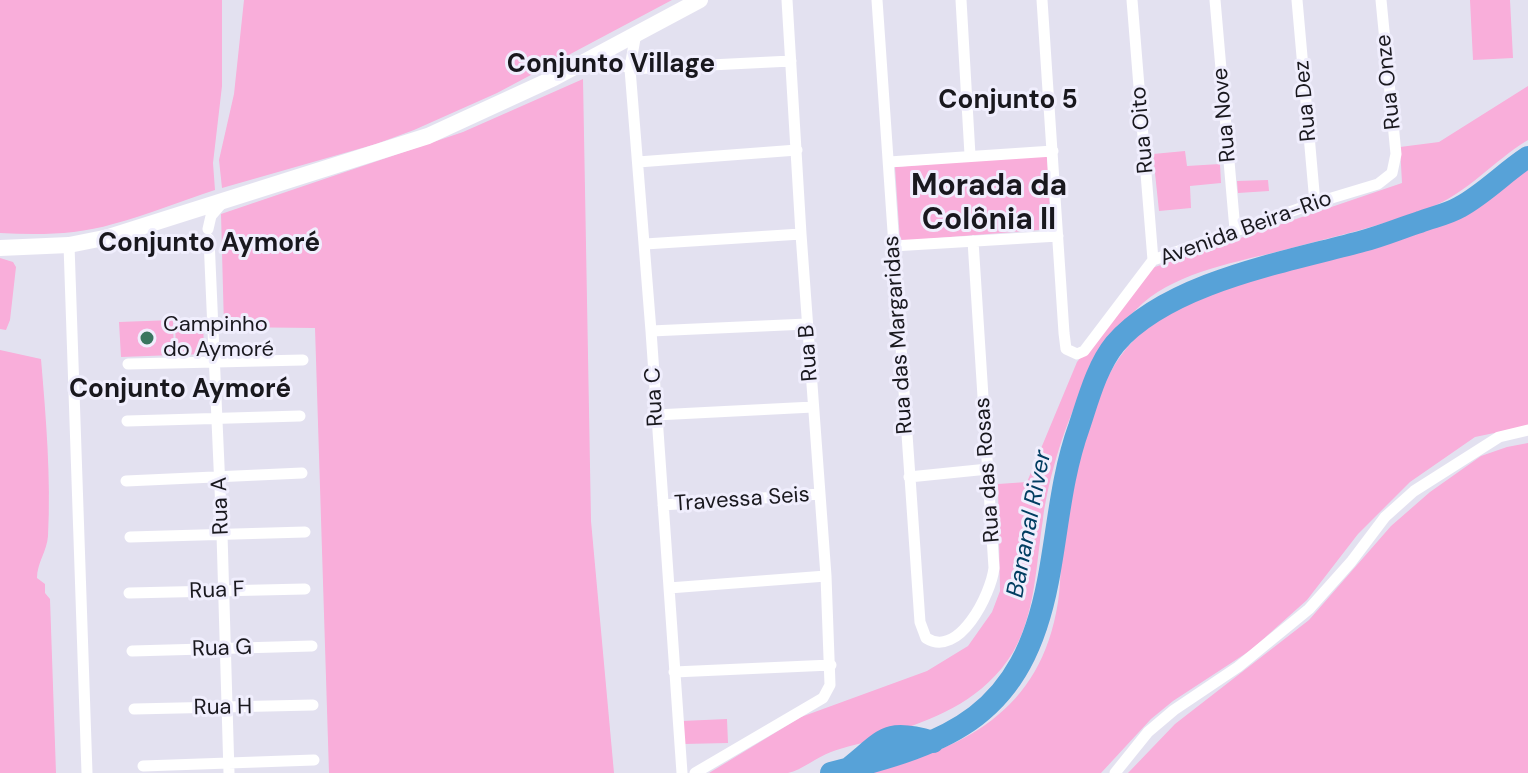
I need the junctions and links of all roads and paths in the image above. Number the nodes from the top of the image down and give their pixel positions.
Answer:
1 (700, 0) edge
2 (787, 0) edge
3 (877, 0) edge
4 (961, 0) edge
5 (1042, 0) edge
6 (1132, 0) edge
7 (1215, 0) edge
8 (1297, 0) edge
9 (1381, 0) edge
10 (636, 33) junction
11 (601, 53) junction
12 (791, 61) junction
13 (630, 68) junction
14 (797, 150) junction
15 (1053, 151) junction
16 (970, 155) junction
17 (638, 162) junction
18 (889, 162) junction
19 (1395, 164) joint
20 (225, 200) junction
21 (1315, 203) junction
22 (191, 211) junction
23 (1235, 230) junction
24 (209, 231) junction
25 (801, 234) junction
26 (1058, 236) junction
27 (973, 241) junction
28 (645, 244) junction
29 (69, 245) junction
30 (893, 246) junction
31 (0, 248) edge
32 (1153, 260) junction
33 (807, 324) junction
34 (651, 331) junction
35 (303, 360) dead end
36 (214, 361) junction
37 (128, 364) dead end
38 (813, 407) junction
39 (656, 415) junction
40 (300, 416) dead end
41 (217, 418) junction
42 (127, 421) dead end
43 (1528, 430) edge
44 (988, 469) junction
45 (302, 473) dead end
46 (220, 476) junction
47 (909, 477) junction
48 (126, 481) dead end
49 (820, 494) junction
50 (663, 505) junction
51 (305, 532) dead end
52 (222, 534) junction
53 (130, 537) dead end
54 (826, 576) junction
55 (669, 588) junction
56 (305, 589) dead end
57 (223, 592) junction
58 (129, 593) dead end
59 (920, 622) joint
60 (312, 646) dead end
61 (224, 650) junction
62 (132, 651) dead end
63 (831, 665) junction
64 (674, 672) junction
65 (313, 705) dead end
66 (226, 708) junction
67 (134, 709) dead end
68 (314, 760) dead end
69 (143, 766) dead end
70 (229, 768) edge
71 (87, 773) edge
72 (682, 773) edge
73 (695, 773) edge
74 (1115, 773) edge

1 - 10 main road
2 - 12 street, Rua B
3 - 18 street, Rua das Margaridas
4 - 16 street
5 - 15 street
6 - 32 street, Rua Oito
7 - 23 street, Rua Nove
8 - 21 street, Rua Dez
9 - 19 street, Rua Onze
10 - 11 main road
10 - 13 street, Rua C
11 - 13 street
11 - 20 main road
12 - 13 street
12 - 14 street, Rua B
13 - 17 street, Rua C
14 - 17 street
14 - 25 street, Rua B
15 - 16 street
15 - 26 street
16 - 18 street
17 - 28 street, Rua C
18 - 30 street, Rua das Margaridas
19 - 21 street, Avenida Beira-Rio
20 - 22 main road
20 - 24 street
21 - 23 street, Avenida Beira-Rio
22 - 24 street
22 - 29 main road
23 - 32 street, Avenida Beira-Rio
24 - 36 street, Rua A
25 - 28 street
25 - 33 street, Rua B
26 - 27 street
26 - 32 street, Avenida Beira-Rio
27 - 30 street
27 - 44 street, Rua das Rosas
28 - 34 street, Rua C
29 - 31 main road
29 - 71 street
30 - 47 street, Rua das Margaridas
33 - 34 street
33 - 38 street, Rua B
34 - 39 street, Rua C
35 - 36 street
36 - 37 street
36 - 41 street, Rua A
38 - 39 street
38 - 49 street, Rua B
39 - 50 street, Rua C
40 - 41 street
41 - 42 street
41 - 46 street, Rua A
43 - 74 street
44 - 47 street
44 - 59 street, Rua das Rosas
45 - 46 street
46 - 48 street
46 - 52 street, Rua A
47 - 59 street, Rua das Margaridas
49 - 50 street, Travessa Seis
49 - 54 street, Rua B
50 - 55 street, Rua C
51 - 52 street
52 - 53 street
52 - 57 street, Rua A
54 - 55 street
54 - 63 street, Rua B
55 - 64 street, Rua C
56 - 57 street, Rua F
57 - 58 street, Rua F
57 - 61 street, Rua A
60 - 61 street, Rua G
61 - 62 street, Rua G
61 - 66 street, Rua A
63 - 64 street
63 - 73 street, Rua B
64 - 72 street, Rua C
65 - 66 street, Rua H
66 - 67 street, Rua H
66 - 70 street, Rua A
68 - 70 street
69 - 70 street

